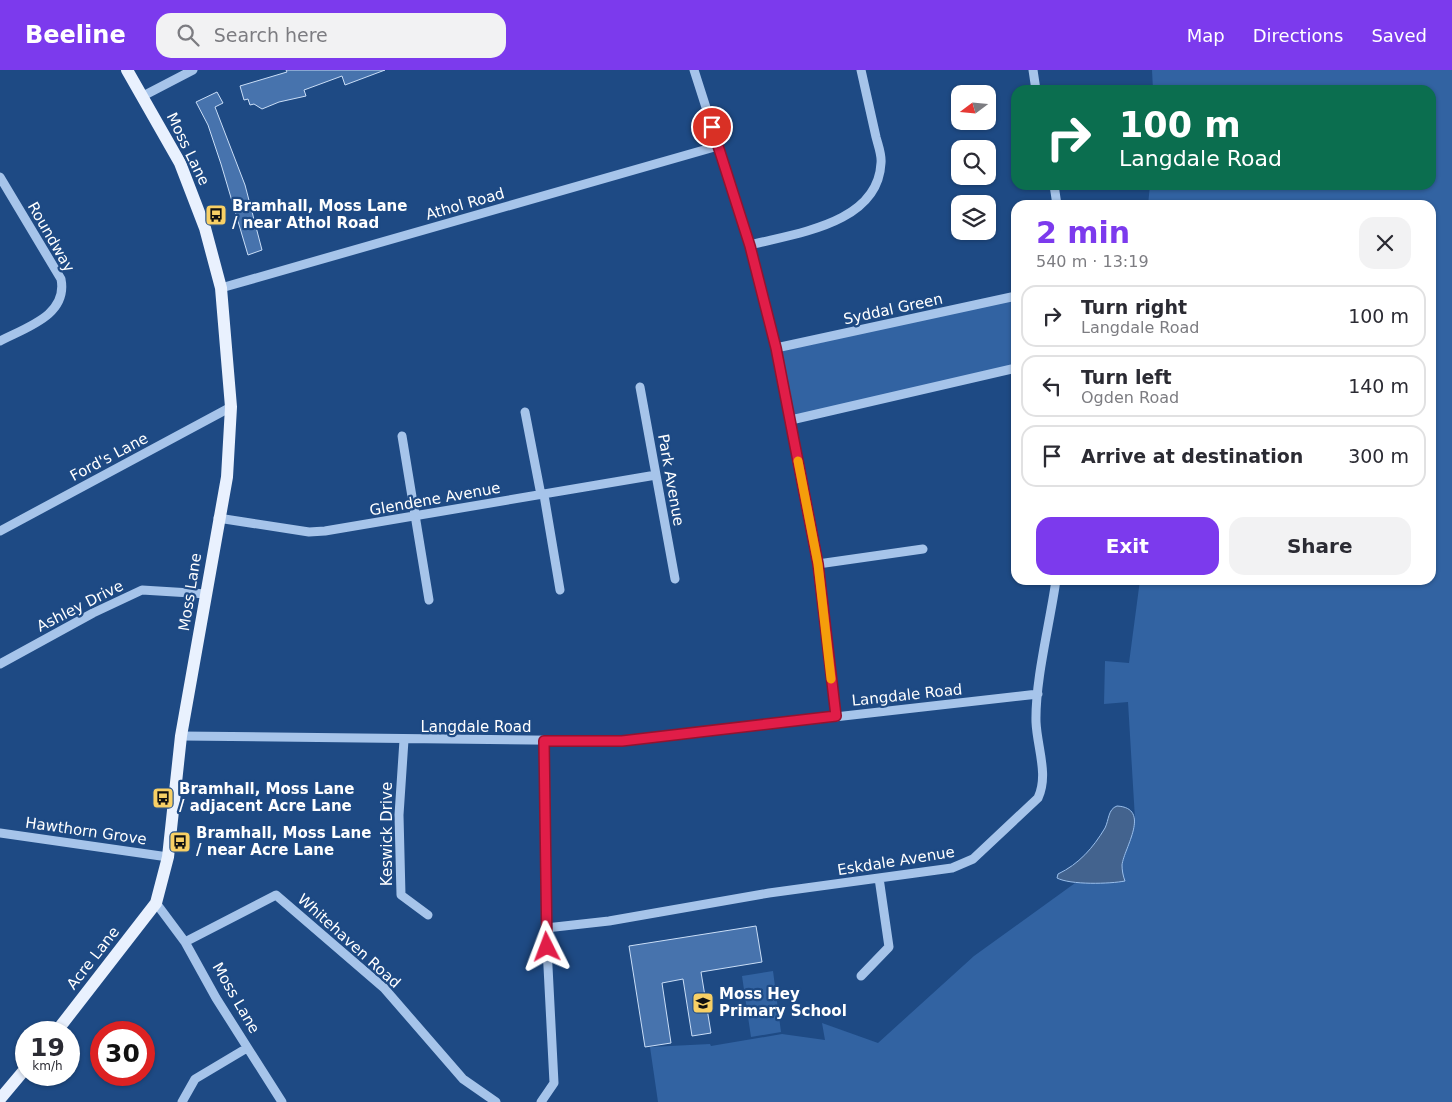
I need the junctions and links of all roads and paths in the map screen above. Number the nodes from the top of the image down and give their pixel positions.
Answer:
1 (127, 70) edge
2 (193, 70) edge
3 (694, 70) edge
4 (861, 70) edge
5 (1033, 70) edge
6 (1035, 85) edge
7 (143, 96) junction
8 (718, 146) junction
9 (0, 177) edge
10 (750, 246) junction
11 (221, 288) junction
12 (1011, 297) edge
13 (0, 340) edge
14 (776, 348) junction
15 (1011, 369) edge
16 (640, 387) dead end
17 (231, 407) junction
18 (526, 412) dead end
19 (791, 420) junction
20 (402, 436) dead end
21 (656, 475) junction
22 (543, 495) junction
23 (414, 517) junction
24 (218, 518) junction
25 (0, 531) edge
26 (923, 549) dead end
27 (818, 564) junction
28 (674, 579) dead end
29 (1055, 585) edge
30 (560, 590) dead end
31 (207, 594) junction
32 (428, 600) dead end
33 (0, 664) edge
34 (1038, 694) junction
35 (836, 716) junction
36 (181, 736) junction
37 (404, 740) junction
38 (544, 741) junction
39 (0, 833) edge
40 (168, 856) junction
41 (879, 878) junction
42 (156, 903) junction
43 (428, 915) dead end
44 (546, 928) junction
45 (185, 942) junction
46 (861, 976) dead end
47 (65, 1021) edge
48 (247, 1048) junction
49 (15, 1081) edge
50 (0, 1099) edge
51 (182, 1102) edge
52 (282, 1102) edge
53 (496, 1102) edge
54 (541, 1102) edge

1 - 7 main road, Moss Lane
2 - 7 street
3 - 8 street
4 - 10 street
5 - 6 street
7 - 11 main road, Moss Lane
8 - 10 street
8 - 11 street, Athol Road
9 - 13 street, Roundway
10 - 14 street
11 - 17 main road, Moss Lane
12 - 14 street, Syddal Green
14 - 19 street
15 - 19 street
16 - 21 street, Park Avenue
17 - 24 main road, Moss Lane
17 - 25 street, Ford's Lane
18 - 22 street
19 - 27 street
20 - 23 street
21 - 22 street, Glendene Avenue
21 - 28 street, Park Avenue
22 - 23 street, Glendene Avenue
22 - 30 street
23 - 24 street, Glendene Avenue
23 - 32 street
24 - 31 main road, Moss Lane
26 - 27 street
27 - 35 street
29 - 34 street, Eskdale Avenue
31 - 33 street, Ashley Drive
31 - 36 main road, Moss Lane
34 - 35 street, Langdale Road
34 - 41 street, Eskdale Avenue
35 - 38 street, Langdale Road
36 - 37 street, Langdale Road
36 - 40 main road, Moss Lane
37 - 38 street, Langdale Road
37 - 43 street, Keswick Drive
38 - 44 street
39 - 40 street, Hawthorn Grove
40 - 42 main road, Moss Lane
41 - 44 street, Eskdale Avenue
41 - 46 street
42 - 45 street, Moss Lane
42 - 47 main road, Acre Lane
44 - 54 street
45 - 48 street, Moss Lane
45 - 53 street, Whitehaven Road
48 - 51 street
48 - 52 street, Moss Lane
49 - 50 main road

